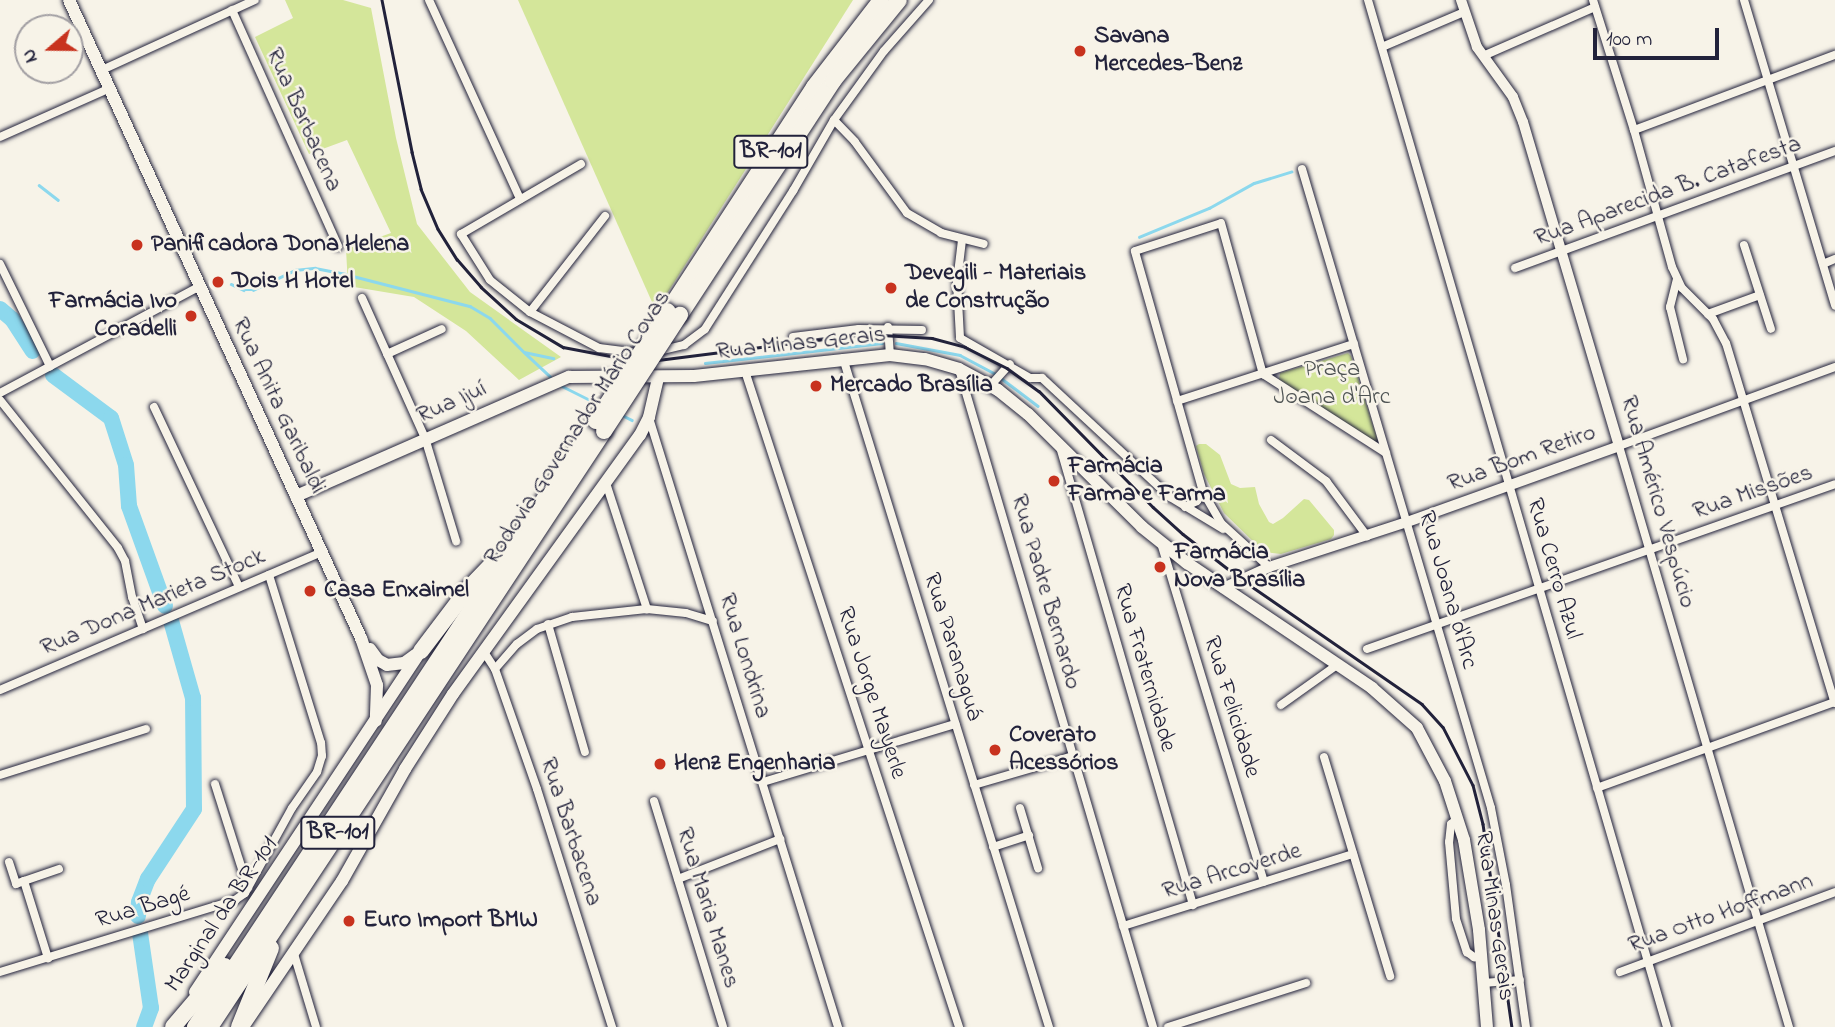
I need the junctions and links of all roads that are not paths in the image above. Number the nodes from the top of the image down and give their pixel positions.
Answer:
1 (69, 0) edge
2 (255, 0) edge
3 (429, 0) edge
4 (881, 0) edge
5 (899, 0) edge
6 (929, 0) edge
7 (1368, 0) edge
8 (1461, 0) edge
9 (1744, 0) edge
10 (1595, 2) edge
11 (232, 10) junction
12 (1464, 12) junction
13 (1382, 47) junction
14 (1835, 55) edge
15 (1483, 56) junction
16 (102, 71) junction
17 (1768, 80) junction
18 (110, 88) junction
19 (834, 120) junction
20 (1634, 130) junction
21 (0, 137) edge
22 (1835, 151) edge
23 (581, 164) dead end
24 (1793, 166) junction
25 (1302, 169) dead end
26 (520, 200) junction
27 (605, 216) dead end
28 (1658, 216) junction
29 (962, 240) junction
30 (984, 244) dead end
31 (1744, 245) dead end
32 (338, 246) dead end
33 (1561, 251) junction
34 (1835, 260) edge
35 (0, 264) edge
36 (1822, 264) junction
37 (1515, 268) dead end
38 (1676, 279) junction
39 (200, 286) junction
40 (1759, 295) junction
41 (362, 298) dead end
42 (1835, 306) edge
43 (530, 312) junction
44 (674, 313) junction
45 (1708, 314) junction
46 (888, 327) junction
47 (442, 329) dead end
48 (1771, 329) dead end
49 (922, 330) dead end
50 (793, 337) dead end
51 (1354, 344) junction
52 (387, 354) junction
53 (890, 355) junction
54 (843, 358) junction
55 (1683, 359) dead end
56 (1010, 364) junction
57 (50, 366) junction
58 (1835, 368) edge
59 (959, 369) junction
60 (745, 371) junction
61 (1263, 373) junction
62 (658, 378) junction
63 (631, 379) joint
64 (990, 385) junction
65 (0, 393) edge
66 (0, 400) edge
67 (1744, 400) junction
68 (1177, 401) junction
69 (153, 407) dead end
70 (649, 417) junction
71 (600, 426) junction
72 (425, 438) junction
73 (1271, 440) dead end
74 (1059, 443) junction
75 (1619, 446) junction
76 (1386, 453) junction
77 (606, 483) junction
78 (1835, 484) edge
79 (1509, 485) junction
80 (1203, 492) junction
81 (296, 496) junction
82 (1776, 505) junction
83 (1185, 507) junction
84 (1407, 522) junction
85 (522, 532) junction
86 (1230, 533) junction
87 (1367, 536) junction
88 (456, 541) dead end
89 (1161, 542) junction
90 (1649, 550) junction
91 (322, 552) junction
92 (1269, 567) junction
93 (269, 575) junction
94 (239, 587) junction
95 (1223, 588) junction
96 (1539, 588) junction
97 (647, 609) junction
98 (713, 621) junction
99 (548, 624) junction
100 (1437, 624) junction
101 (143, 629) junction
102 (361, 638) junction
103 (1367, 649) dead end
104 (421, 651) junction
105 (484, 652) junction
106 (1336, 665) junction
107 (495, 669) junction
108 (0, 690) edge
109 (1835, 702) edge
110 (1281, 705) dead end
111 (376, 721) junction
112 (955, 724) junction
113 (146, 729) dead end
114 (1707, 748) junction
115 (870, 750) junction
116 (585, 752) dead end
117 (1073, 756) junction
118 (1324, 757) dead end
119 (0, 775) edge
120 (763, 782) junction
121 (215, 784) dead end
122 (974, 785) junction
123 (1597, 788) junction
124 (654, 801) dead end
125 (1020, 808) dead end
126 (1458, 818) junction
127 (1029, 835) junction
128 (780, 839) junction
129 (993, 847) junction
130 (1353, 854) junction
131 (9, 862) dead end
132 (1038, 868) dead end
133 (59, 869) dead end
134 (678, 879) junction
135 (24, 881) junction
136 (1264, 882) junction
137 (248, 888) junction
138 (1835, 892) edge
139 (1193, 905) junction
140 (278, 912) junction
141 (1758, 921) junction
142 (1123, 926) junction
143 (294, 954) junction
144 (1482, 957) junction
145 (48, 958) junction
146 (1648, 962) junction
147 (0, 972) edge
148 (1619, 972) dead end
149 (1390, 976) dead end
150 (1520, 980) junction
151 (1306, 983) dead end
152 (1484, 984) junction
153 (173, 1027) edge
154 (195, 1027) edge
155 (211, 1027) edge
156 (241, 1027) edge
157 (316, 1027) edge
158 (612, 1027) edge
159 (723, 1027) edge
160 (838, 1027) edge
161 (959, 1027) edge
162 (1049, 1027) edge
163 (1153, 1027) edge
164 (1168, 1027) edge
165 (1488, 1027) edge
166 (1526, 1027) edge
167 (1667, 1027) edge
168 (1789, 1027) edge

1 - 16 main road, Rua Anita Garibaldi
2 - 11 street
3 - 26 street
4 - 44 highway, Rodovia Governador Mário Covas / BR-101
5 - 44 highway, Rodovia Governador Mário Covas / BR-101
6 - 19 street
7 - 13 street, Rua Cerro Azul
8 - 12 street, Rua Américo Vespúcio
9 - 17 street
10 - 15 street
10 - 20 street
11 - 16 street
11 - 32 street, Rua Barbacena
12 - 13 street
12 - 15 street, Rua Américo Vespúcio
13 - 79 street, Rua Cerro Azul
14 - 17 street
15 - 33 street, Rua Américo Vespúcio
16 - 18 main road, Rua Anita Garibaldi
17 - 20 street
17 - 24 street
18 - 21 street
18 - 39 main road, Rua Anita Garibaldi
19 - 29 street
19 - 43 street
20 - 28 street
22 - 24 street, Rua Aparecida B. Catafesta
23 - 26 street
24 - 28 street, Rua Aparecida B. Catafesta
24 - 36 street
25 - 51 street, Rua Joana d'Arc
26 - 43 street
27 - 43 street
28 - 33 street, Rua Aparecida B. Catafesta
28 - 38 street
29 - 30 street
29 - 56 street
31 - 40 street
33 - 37 street, Rua Aparecida B. Catafesta
33 - 75 street, Rua Américo Vespúcio
34 - 36 street
35 - 57 street
36 - 42 street
38 - 45 street
38 - 55 street
39 - 57 street
39 - 81 main road, Rua Anita Garibaldi
40 - 45 street
40 - 48 street
41 - 52 street
44 - 71 highway, Rodovia Governador Mário Covas / BR-101, bridge
45 - 67 street
46 - 49 street
46 - 50 street
46 - 53 street
47 - 52 street
51 - 61 street
51 - 76 street, Rua Joana d'Arc
52 - 72 street
53 - 54 main road, Rua Minas Gerais
53 - 59 main road, Rua Minas Gerais
54 - 60 main road, Rua Minas Gerais
54 - 112 street, Rua Paranaguá
56 - 64 street
56 - 83 street
57 - 65 street
58 - 67 street, Rua Bom Retiro
59 - 64 main road, Rua Minas Gerais
59 - 117 street, Rua Padre Bernardo
60 - 62 main road, Rua Minas Gerais
60 - 115 street, Rua Jorge Mayerle
61 - 68 street
61 - 68 street
61 - 76 street
62 - 63 main road, Rua Minas Gerais
62 - 70 main road
63 - 72 main road, Rua Ijuí
64 - 74 main road, Rua Minas Gerais
66 - 101 street
67 - 75 street, Rua Bom Retiro
67 - 82 street
68 - 80 street
69 - 94 street
70 - 77 main road
70 - 98 street, Rua Londrina
71 - 85 highway, Rodovia Governador Mário Covas / BR-101
71 - 140 highway, Rodovia Governador Mário Covas / BR-101
72 - 81 main road, Rua Ijuí
72 - 88 street
73 - 87 street
74 - 89 main road, Rua Minas Gerais
74 - 139 street, Rua Fraternidade
75 - 79 street, Rua Bom Retiro
75 - 90 street, Rua Américo Vespúcio
76 - 84 street, Rua Joana d'Arc
77 - 97 street
77 - 105 main road
78 - 82 street, Rua Missões
79 - 84 street, Rua Bom Retiro
79 - 96 street, Rua Cerro Azul
80 - 83 street
80 - 86 street
81 - 91 main road, Rua Anita Garibaldi
82 - 90 street, Rua Missões
82 - 109 street
83 - 86 street
84 - 87 street, Rua Bom Retiro
84 - 100 street, Rua Joana d'Arc
85 - 104 highway
85 - 140 highway, Rodovia Governador Mário Covas / BR-101
86 - 92 street
87 - 92 street, Rua Bom Retiro
89 - 95 main road, Rua Minas Gerais
89 - 136 street, Rua Felicidade
90 - 96 street, Rua Missões
90 - 114 street, Rua Américo Vespúcio
91 - 93 street, Rua Dona Marieta Stock
91 - 102 main road, Rua Anita Garibaldi
92 - 95 street, Rua Bom Retiro
93 - 94 street, Rua Dona Marieta Stock
93 - 137 street
94 - 101 street, Rua Dona Marieta Stock
95 - 106 main road, Rua Minas Gerais
96 - 100 street, Rua Missões
96 - 123 street, Rua Cerro Azul
97 - 98 street
97 - 99 street
98 - 120 street, Rua Londrina
99 - 107 street
99 - 116 street
100 - 103 street, Rua Missões
100 - 150 street, Rua Joana d'Arc
101 - 108 street, Rua Dona Marieta Stock
102 - 104 main road, Rua Anita Garibaldi
102 - 111 main road, Rua Anita Garibaldi
104 - 111 main road, Marginal da BR-101
105 - 107 street, Rua Barbacena
105 - 143 main road
106 - 110 street
106 - 126 main road, Rua Minas Gerais
107 - 158 street, Rua Barbacena
109 - 114 street
111 - 153 main road, Marginal da BR-101
112 - 115 street
112 - 122 street, Rua Paranaguá
113 - 119 street
114 - 123 street
114 - 141 street, Rua Américo Vespúcio
115 - 120 street
115 - 161 street, Rua Jorge Mayerle
117 - 122 street
117 - 142 street, Rua Padre Bernardo
118 - 130 street
120 - 128 street, Rua Londrina
121 - 137 street
122 - 129 street, Rua Paranaguá
123 - 146 street, Rua Cerro Azul
124 - 134 street, Rua Maria Manes
125 - 127 street
126 - 144 main road, Rua Minas Gerais
126 - 144 street
127 - 129 street
127 - 132 street
128 - 134 street
128 - 160 street, Rua Londrina
129 - 162 street, Rua Paranaguá
130 - 136 street, Rua Arcoverde
130 - 149 street
131 - 135 street
133 - 135 street
134 - 159 street, Rua Maria Manes
135 - 145 street
136 - 139 street, Rua Arcoverde
137 - 145 street, Rua Bagé
138 - 141 street, Rua Otto Hoffmann
139 - 142 street, Rua Arcoverde
140 - 153 highway
140 - 154 highway, Rodovia Governador Mário Covas / BR-101
140 - 155 highway, Rodovia Governador Mário Covas / BR-101
140 - 156 highway
141 - 146 street, Rua Otto Hoffmann
141 - 168 street, Rua Américo Vespúcio
142 - 163 street, Rua Padre Bernardo
143 - 156 main road
143 - 157 street
144 - 152 main road, Rua Minas Gerais
145 - 147 street, Rua Bagé
146 - 148 street, Rua Otto Hoffmann
146 - 167 street, Rua Cerro Azul
150 - 152 street
150 - 166 street, Rua Joana d'Arc
151 - 164 street
152 - 165 main road, Rua Minas Gerais

